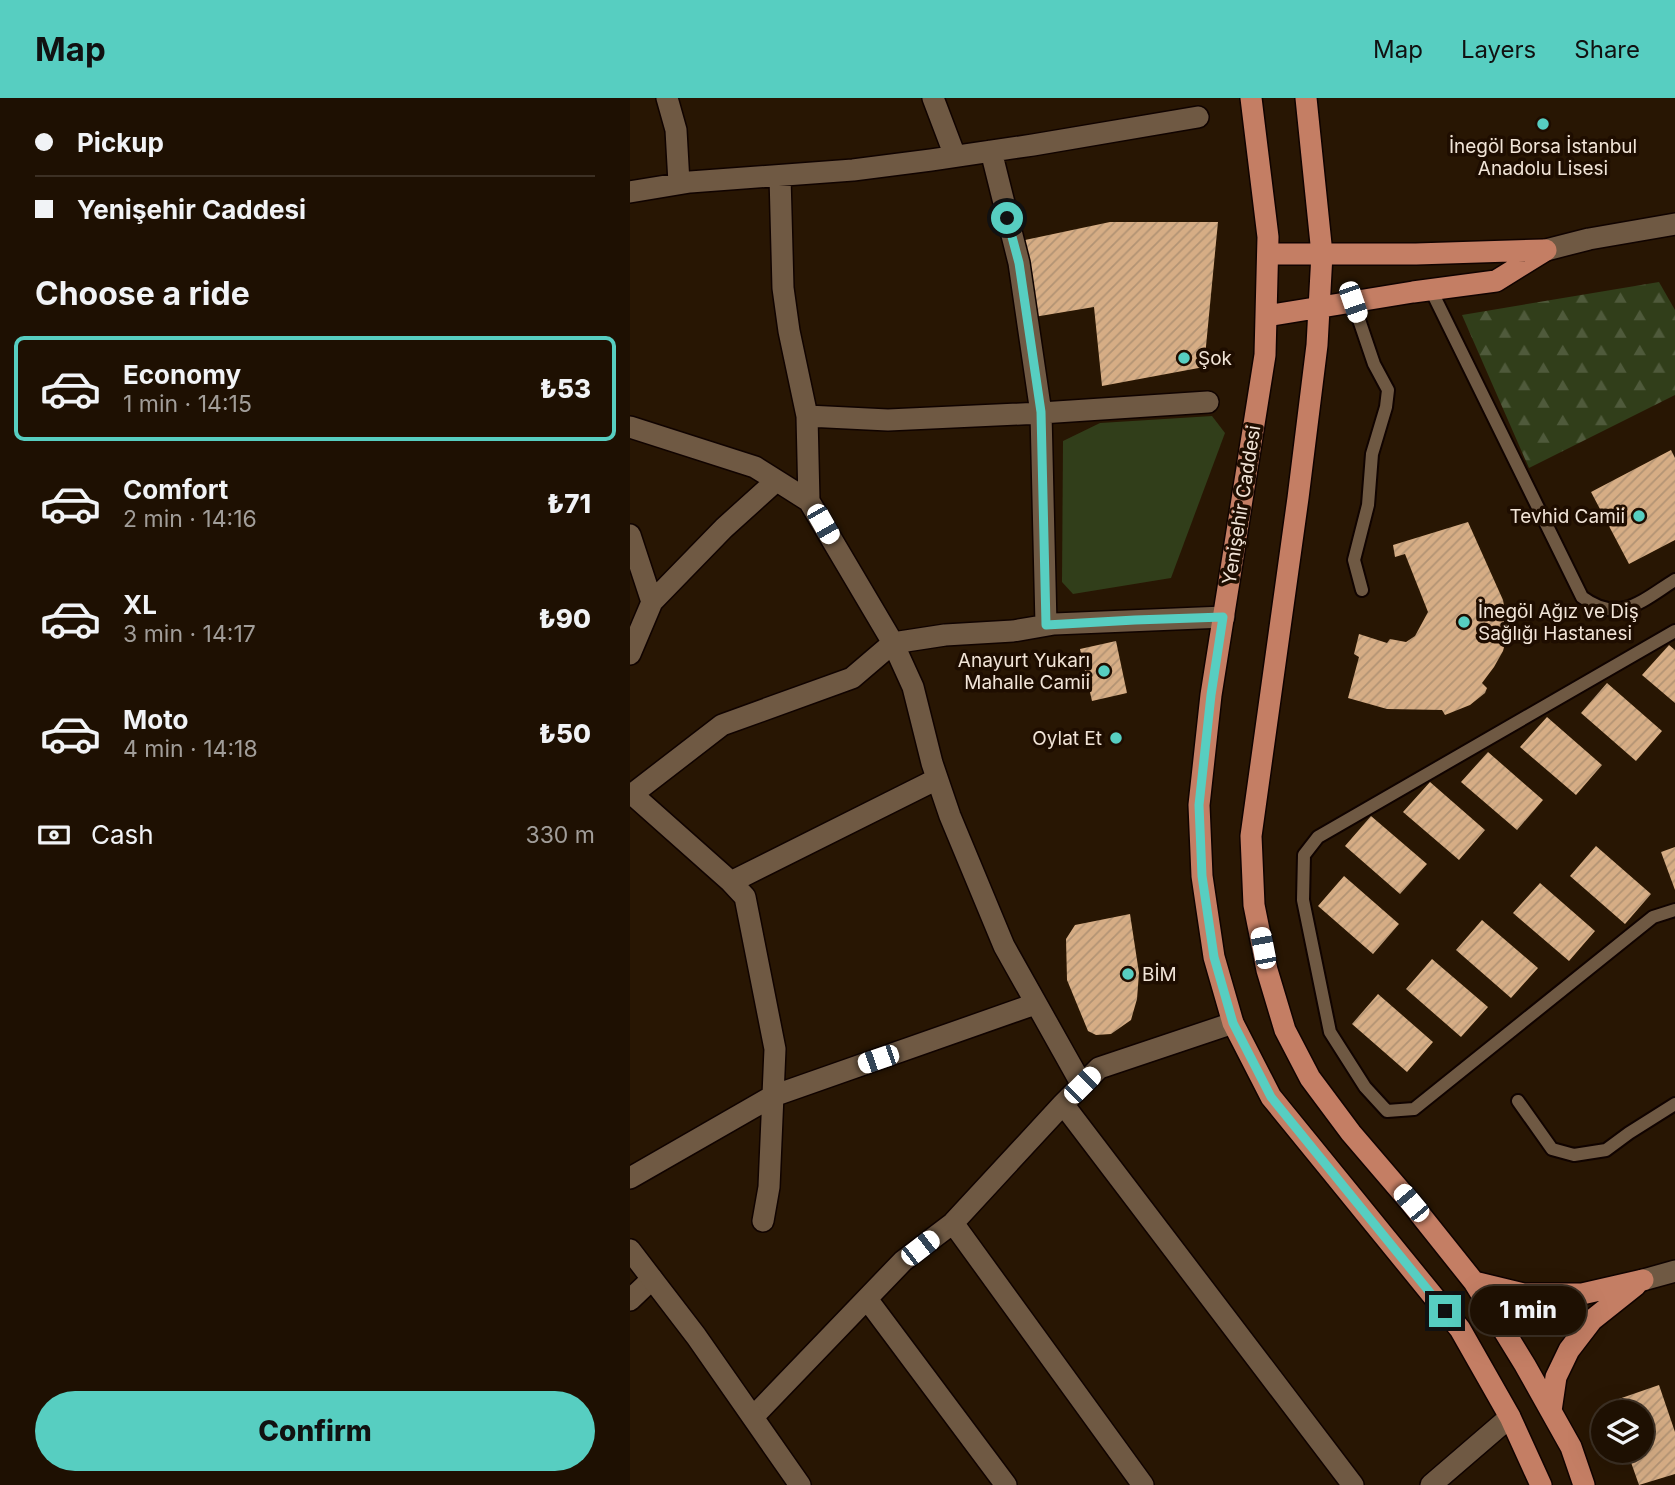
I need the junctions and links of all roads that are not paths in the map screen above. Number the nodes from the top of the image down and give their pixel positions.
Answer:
1 (667, 98) edge
2 (933, 98) edge
3 (1251, 98) edge
4 (1306, 98) edge
5 (1198, 117) dead end
6 (991, 151) junction
7 (955, 156) junction
8 (780, 176) junction
9 (679, 183) junction
10 (630, 192) edge
11 (1675, 224) edge
12 (1546, 250) junction
13 (1269, 254) junction
14 (1322, 254) junction
15 (1431, 290) junction
16 (1353, 302) junction
17 (1318, 308) junction
18 (1266, 316) junction
19 (1208, 402) dead end
20 (1041, 412) junction
21 (807, 416) junction
22 (630, 427) edge
23 (776, 481) junction
24 (809, 501) junction
25 (630, 535) edge
26 (1675, 580) edge
27 (1362, 590) dead end
28 (652, 602) junction
29 (1223, 617) junction
30 (1046, 625) junction
31 (1675, 632) edge
32 (893, 643) junction
33 (630, 653) edge
34 (937, 779) junction
35 (631, 795) edge
36 (731, 882) junction
37 (1675, 910) edge
38 (1035, 1004) junction
39 (1233, 1023) junction
40 (1082, 1085) junction
41 (773, 1096) junction
42 (1518, 1101) dead end
43 (1063, 1104) junction
44 (1675, 1104) edge
45 (630, 1178) edge
46 (763, 1221) dead end
47 (953, 1223) junction
48 (630, 1250) edge
49 (1675, 1271) edge
50 (652, 1279) junction
51 (1643, 1280) junction
52 (1474, 1282) junction
53 (867, 1299) junction
54 (630, 1300) edge
55 (1551, 1412) junction
56 (753, 1417) junction
57 (1510, 1417) junction
58 (800, 1485) edge
59 (1006, 1485) edge
60 (1143, 1485) edge
61 (1353, 1485) edge
62 (1431, 1485) edge
63 (1541, 1485) edge
64 (1584, 1485) edge

1 - 9 street
2 - 7 street
3 - 13 highway, Yenişehir Caddesi
4 - 14 highway
5 - 6 street
6 - 7 street
6 - 20 street
7 - 8 street
8 - 9 street
8 - 21 street
9 - 10 street
11 - 12 street
12 - 14 highway
12 - 15 highway
13 - 14 highway
13 - 18 highway, Yenişehir Caddesi
14 - 17 highway
15 - 16 highway
15 - 26 lane
16 - 17 highway
16 - 27 lane
17 - 18 highway
17 - 52 highway
18 - 29 highway, Yenişehir Caddesi
19 - 20 street
20 - 21 street
20 - 30 street
21 - 24 street
22 - 23 street
23 - 24 street
23 - 28 street
24 - 32 street
25 - 28 street
28 - 33 street
29 - 30 street
29 - 39 highway, Yenişehir Caddesi
30 - 32 street
31 - 37 lane
32 - 34 street
32 - 35 street
34 - 36 street
34 - 38 street
35 - 36 street
36 - 41 street
38 - 40 street
38 - 41 street
39 - 40 street
39 - 57 highway, Yenişehir Caddesi
40 - 43 street
41 - 45 street
41 - 46 street
42 - 44 lane
43 - 47 street
43 - 61 street
47 - 53 street
47 - 60 street
48 - 50 street
49 - 51 street
50 - 54 street
50 - 56 street
51 - 52 highway
51 - 55 highway
52 - 55 highway
53 - 56 street
53 - 59 street
55 - 64 highway
56 - 58 street
57 - 62 street
57 - 63 highway, Yenişehir Caddesi

